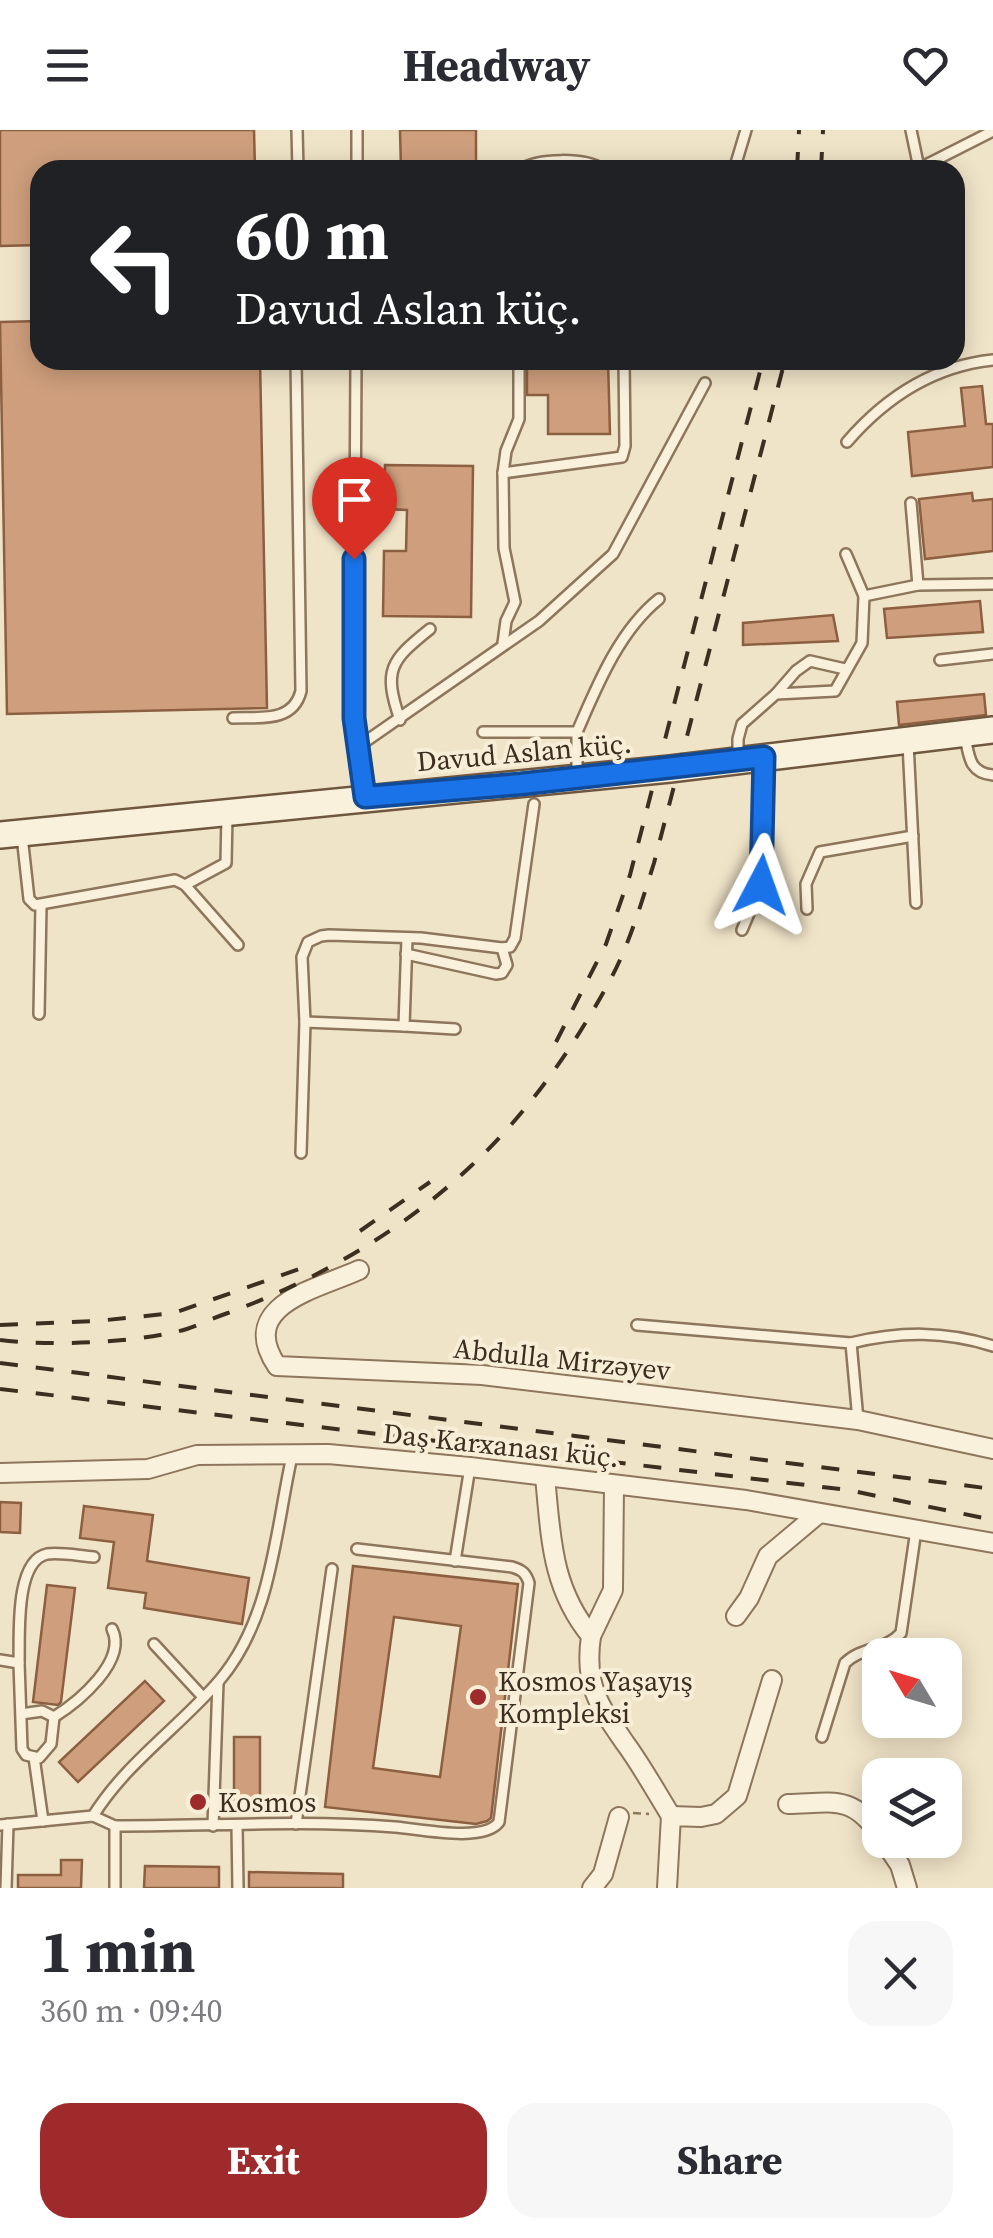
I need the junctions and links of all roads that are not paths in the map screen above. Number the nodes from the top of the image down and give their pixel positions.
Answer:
1 (297, 130) edge
2 (357, 130) edge
3 (746, 130) edge
4 (910, 130) edge
5 (993, 131) edge
6 (298, 160) edge
7 (356, 160) edge
8 (737, 160) edge
9 (916, 160) edge
10 (936, 160) edge
11 (993, 360) edge
12 (965, 366) edge
13 (296, 370) edge
14 (356, 370) edge
15 (518, 370) edge
16 (624, 370) edge
17 (948, 370) edge
18 (939, 372) joint
19 (706, 383) dead end
20 (847, 442) dead end
21 (503, 473) junction
22 (911, 503) dead end
23 (846, 554) dead end
24 (993, 584) edge
25 (918, 585) junction
26 (864, 596) junction
27 (660, 599) dead end
28 (430, 630) dead end
29 (503, 643) junction
30 (993, 654) edge
31 (940, 660) dead end
32 (845, 669) junction
33 (776, 694) junction
34 (234, 718) dead end
35 (400, 720) junction
36 (993, 730) edge
37 (482, 732) dead end
38 (577, 732) junction
39 (964, 734) junction
40 (908, 740) junction
41 (359, 746) junction
42 (764, 757) junction
43 (738, 760) junction
44 (993, 775) edge
45 (577, 778) junction
46 (365, 797) junction
47 (534, 804) dead end
48 (226, 812) junction
49 (11, 834) edge
50 (913, 836) junction
51 (186, 885) junction
52 (916, 903) dead end
53 (41, 905) junction
54 (807, 909) dead end
55 (742, 930) dead end
56 (407, 938) junction
57 (238, 945) dead end
58 (502, 948) junction
59 (406, 954) junction
60 (39, 1014) dead end
61 (305, 1022) junction
62 (404, 1026) junction
63 (455, 1029) dead end
64 (301, 1153) dead end
65 (360, 1270) dead end
66 (637, 1324) dead end
67 (852, 1343) junction
68 (993, 1346) edge
69 (858, 1420) junction
70 (993, 1449) edge
71 (292, 1456) junction
72 (470, 1466) junction
73 (0, 1473) edge
74 (544, 1477) junction
75 (614, 1485) junction
76 (818, 1514) junction
77 (916, 1530) junction
78 (993, 1543) edge
79 (357, 1548) dead end
80 (94, 1557) dead end
81 (456, 1561) junction
82 (332, 1569) dead end
83 (736, 1616) dead end
84 (112, 1629) dead end
85 (590, 1636) junction
86 (154, 1644) dead end
87 (0, 1660) edge
88 (19, 1662) junction
89 (772, 1680) dead end
90 (218, 1682) junction
91 (202, 1696) junction
92 (21, 1714) junction
93 (54, 1717) junction
94 (822, 1737) dead end
95 (34, 1758) junction
96 (788, 1804) dead end
97 (862, 1810) edge
98 (93, 1816) junction
99 (671, 1816) junction
100 (619, 1817) road end
101 (43, 1821) junction
102 (296, 1824) junction
103 (4, 1825) edge
104 (114, 1826) junction
105 (212, 1826) junction
106 (236, 1826) junction
107 (895, 1858) edge
108 (6, 1888) edge
109 (115, 1888) edge
110 (238, 1888) edge
111 (592, 1888) edge
112 (667, 1888) edge
113 (907, 1888) edge

1 - 6 lane
2 - 7 lane
3 - 8 lane
4 - 9 lane
5 - 10 lane
11 - 12 lane
13 - 34 lane
14 - 41 lane
15 - 21 lane
16 - 21 lane
17 - 18 lane
18 - 20 lane
19 - 29 lane
21 - 29 lane
22 - 25 lane
23 - 26 lane
24 - 25 lane
25 - 26 lane
26 - 32 lane
27 - 38 lane
28 - 35 lane
29 - 35 lane
30 - 31 lane
32 - 33 lane
32 - 33 lane
33 - 43 lane
35 - 41 lane
36 - 39 street, Davud Aslan küç.
37 - 38 lane
38 - 45 lane
39 - 40 street, Davud Aslan küç.
39 - 44 lane
40 - 42 street, Davud Aslan küç.
40 - 50 lane
41 - 46 lane
42 - 43 street, Davud Aslan küç.
42 - 55 lane
43 - 45 street, Davud Aslan küç.
45 - 46 street, Davud Aslan küç.
46 - 48 street, Davud Aslan küç.
47 - 58 lane
48 - 49 street, Davud Aslan küç.
48 - 51 lane
49 - 53 lane
50 - 52 lane
50 - 54 lane
51 - 53 lane
51 - 57 lane
53 - 60 lane
56 - 58 lane
56 - 59 lane
56 - 61 lane
58 - 59 lane
59 - 62 lane
61 - 62 lane
61 - 64 lane
62 - 63 lane
65 - 69 street, Abdulla Mirzəyev
66 - 67 lane
67 - 68 lane
67 - 69 lane
69 - 70 street, Abdulla Mirzəyev
71 - 72 street, Daş Karxanası küç.
71 - 73 street, Daş Karxanası küç.
71 - 90 lane
72 - 74 street, Daş Karxanası küç.
72 - 81 lane
74 - 75 street, Daş Karxanası küç.
74 - 85 street
75 - 76 street, Daş Karxanası küç.
75 - 85 street
76 - 77 street, Daş Karxanası küç.
76 - 83 street
77 - 78 street, Daş Karxanası küç.
77 - 94 lane
79 - 81 lane
80 - 88 lane
81 - 102 lane
82 - 102 lane
84 - 93 lane
85 - 99 street
86 - 91 lane
87 - 88 lane
88 - 92 lane
89 - 99 street
90 - 91 lane
90 - 105 lane
91 - 98 lane
92 - 93 lane
92 - 95 lane
93 - 95 lane
95 - 101 lane
96 - 97 street
98 - 101 lane
98 - 104 lane
99 - 112 street
100 - 111 street
101 - 103 lane
102 - 106 lane
103 - 108 lane
104 - 105 lane
104 - 109 lane
105 - 106 lane
106 - 110 lane
107 - 113 street

